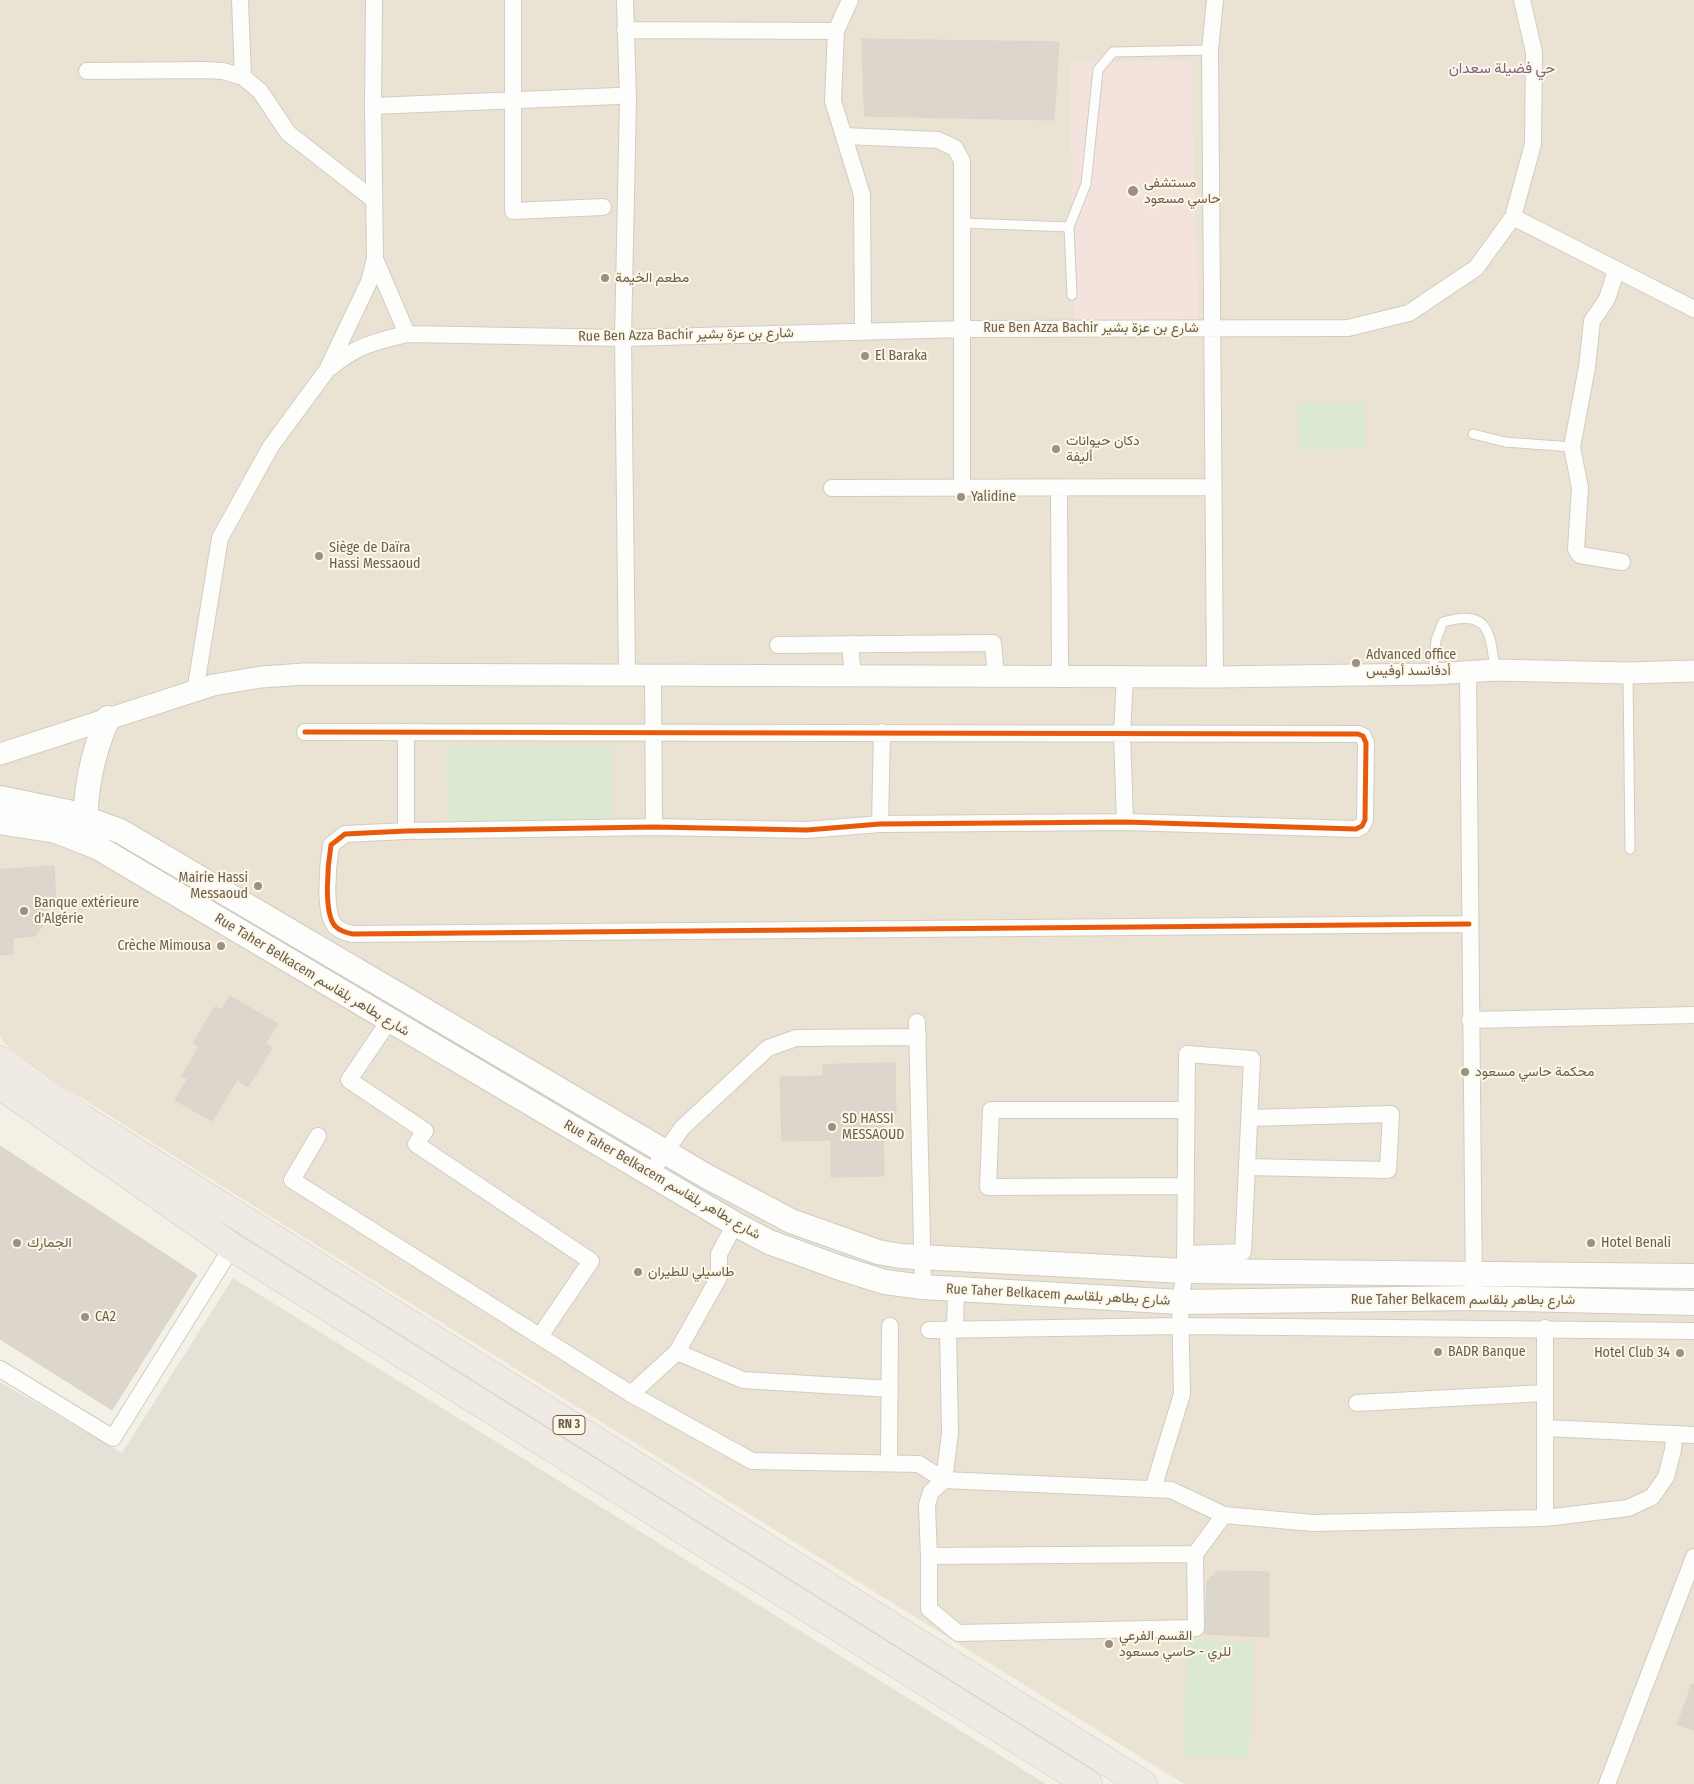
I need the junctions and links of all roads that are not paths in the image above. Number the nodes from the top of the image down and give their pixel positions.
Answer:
1 (240, 0) edge
2 (374, 0) edge
3 (513, 0) edge
4 (625, 0) edge
5 (850, 0) edge
6 (1215, 0) edge
7 (1522, 0) edge
8 (624, 30) junction
9 (836, 31) junction
10 (1210, 50) junction
11 (86, 71) dead end
12 (243, 77) junction
13 (617, 96) dead end
14 (512, 100) junction
15 (373, 106) junction
16 (845, 136) junction
17 (374, 200) junction
18 (603, 207) dead end
19 (1513, 217) junction
20 (963, 223) junction
21 (1069, 227) junction
22 (375, 259) junction
23 (1616, 271) junction
24 (1072, 295) dead end
25 (1694, 309) edge
26 (1212, 327) junction
27 (964, 329) junction
28 (863, 332) junction
29 (407, 334) junction
30 (623, 338) junction
31 (327, 370) junction
32 (1473, 434) dead end
33 (1572, 447) junction
34 (1212, 487) junction
35 (832, 488) dead end
36 (962, 488) junction
37 (1059, 488) junction
38 (1622, 562) dead end
39 (850, 644) junction
40 (778, 645) dead end
41 (1495, 670) junction
42 (1694, 671) edge
43 (1468, 672) junction
44 (1628, 673) junction
45 (627, 674) junction
46 (653, 674) junction
47 (1433, 674) junction
48 (1060, 676) junction
49 (853, 677) junction
50 (996, 677) junction
51 (1125, 677) junction
52 (1215, 677) junction
53 (195, 692) junction
54 (108, 718) junction
55 (652, 731) junction
56 (305, 732) dead end
57 (406, 732) junction
58 (882, 732) junction
59 (1122, 733) junction
60 (47, 739) junction
61 (0, 754) edge
62 (0, 767) edge
63 (0, 798) edge
64 (85, 817) junction
65 (0, 822) edge
66 (1125, 822) junction
67 (880, 824) junction
68 (654, 827) junction
69 (406, 831) junction
70 (85, 841) junction
71 (1630, 849) dead end
72 (1469, 924) junction
73 (1694, 1015) edge
74 (1470, 1020) junction
75 (389, 1021) junction
76 (0, 1060) edge
77 (0, 1085) edge
78 (1188, 1110) junction
79 (1250, 1118) junction
80 (318, 1136) dead end
81 (664, 1152) junction
82 (1247, 1166) junction
83 (650, 1174) junction
84 (1186, 1186) junction
85 (734, 1224) junction
86 (232, 1247) junction
87 (924, 1257) junction
88 (1185, 1263) junction
89 (1473, 1274) junction
90 (1694, 1276) edge
91 (923, 1287) junction
92 (956, 1289) junction
93 (1474, 1298) junction
94 (1180, 1302) junction
95 (1694, 1302) edge
96 (890, 1326) dead end
97 (1181, 1326) junction
98 (1545, 1328) junction
99 (952, 1329) junction
100 (929, 1330) dead end
101 (1694, 1331) edge
102 (540, 1336) junction
103 (677, 1352) junction
104 (0, 1369) edge
105 (890, 1389) junction
106 (1545, 1393) junction
107 (630, 1394) junction
108 (1357, 1403) dead end
109 (1545, 1428) junction
110 (1674, 1434) junction
111 (1694, 1435) edge
112 (889, 1462) junction
113 (944, 1480) junction
114 (1153, 1489) junction
115 (1224, 1515) junction
116 (1545, 1518) junction
117 (1196, 1554) junction
118 (929, 1556) junction
119 (1694, 1557) edge
120 (1088, 1784) edge
121 (1143, 1784) edge
122 (1607, 1784) edge

1 - 12 street
2 - 15 street
3 - 14 street
4 - 8 street
5 - 9 street
6 - 10 street
7 - 19 street, Rue Ben Azza Bachir شارع بن عزة بشير
8 - 9 street
8 - 30 street
9 - 16 street
10 - 21 lane
10 - 26 street
11 - 12 street
12 - 17 street
13 - 14 street
14 - 15 street
14 - 18 street
15 - 17 street
16 - 20 street
16 - 28 street
17 - 22 street
19 - 23 street
19 - 26 street, Rue Ben Azza Bachir شارع بن عزة بشير
20 - 21 lane
20 - 27 street
21 - 24 lane
22 - 29 street
22 - 31 street
23 - 25 street
23 - 33 street
26 - 27 street, Rue Ben Azza Bachir شارع بن عزة بشير
26 - 34 street
27 - 28 street, Rue Ben Azza Bachir شارع بن عزة بشير
27 - 36 street
28 - 30 street, Rue Ben Azza Bachir شارع بن عزة بشير
29 - 30 street, Rue Ben Azza Bachir شارع بن عزة بشير
29 - 31 street, Rue Ben Azza Bachir شارع بن عزة بشير
30 - 45 street
31 - 53 street
32 - 33 lane
33 - 38 street
34 - 37 street
34 - 52 street
35 - 36 street
36 - 37 street
37 - 48 street
39 - 40 street
39 - 49 street
39 - 50 street
41 - 43 street
41 - 44 street
41 - 47 lane
42 - 44 street
43 - 47 street
43 - 72 street
44 - 71 lane
45 - 46 street
45 - 53 street
46 - 49 street
46 - 55 street
47 - 52 street
48 - 50 street
48 - 51 street
49 - 50 street
51 - 52 street
51 - 59 street
53 - 54 street
54 - 60 street
54 - 64 main road
55 - 57 street
55 - 58 street
55 - 68 street
56 - 57 street
57 - 69 street
58 - 59 street
58 - 67 street
59 - 66 street
59 - 66 street
60 - 61 street
60 - 62 street
63 - 64 main road, Rue Taher Belkacem شارع بطاهر بلقاسم
64 - 70 main road
64 - 81 main road, Rue Taher Belkacem شارع بطاهر بلقاسم
65 - 70 main road, Rue Taher Belkacem شارع بطاهر بلقاسم
66 - 67 street
67 - 68 street
68 - 69 street
69 - 72 street
70 - 75 main road, Rue Taher Belkacem شارع بطاهر بلقاسم
72 - 74 street
73 - 74 street
74 - 89 street
75 - 83 main road, Rue Taher Belkacem شارع بطاهر بلقاسم
75 - 102 street
76 - 121 highway, RN 3
77 - 86 highway, RN 3
78 - 79 street
78 - 84 street
78 - 84 street
79 - 82 street
79 - 82 street
80 - 102 street
81 - 83 street
81 - 87 main road, Rue Taher Belkacem شارع بطاهر بلقاسم
81 - 87 street
82 - 88 street
83 - 85 main road, Rue Taher Belkacem شارع بطاهر بلقاسم
84 - 88 street
85 - 91 main road, Rue Taher Belkacem شارع بطاهر بلقاسم
85 - 103 street
86 - 104 street
86 - 120 highway, RN 3
87 - 88 main road, Rue Taher Belkacem شارع بطاهر بلقاسم
87 - 91 street
88 - 89 main road, Rue Taher Belkacem شارع بطاهر بلقاسم
88 - 94 street
89 - 90 main road, Rue Taher Belkacem شارع بطاهر بلقاسم
89 - 93 street
91 - 92 main road, Rue Taher Belkacem شارع بطاهر بلقاسم
92 - 94 main road, Rue Taher Belkacem شارع بطاهر بلقاسم
92 - 99 street
93 - 94 main road, Rue Taher Belkacem شارع بطاهر بلقاسم
93 - 95 main road, Rue Taher Belkacem شارع بطاهر بلقاسم
94 - 97 street
96 - 105 street
97 - 98 street
97 - 99 street
97 - 114 street
98 - 101 street
98 - 106 street
99 - 100 street
99 - 113 street
102 - 107 street
103 - 105 street
103 - 107 street
105 - 112 street
106 - 108 street
106 - 109 street
107 - 112 street
109 - 110 street
109 - 116 street
110 - 111 street
110 - 116 street
112 - 113 street
113 - 114 street
113 - 118 street
114 - 115 street
115 - 116 street
115 - 117 street
117 - 118 street
117 - 118 street
119 - 122 street

